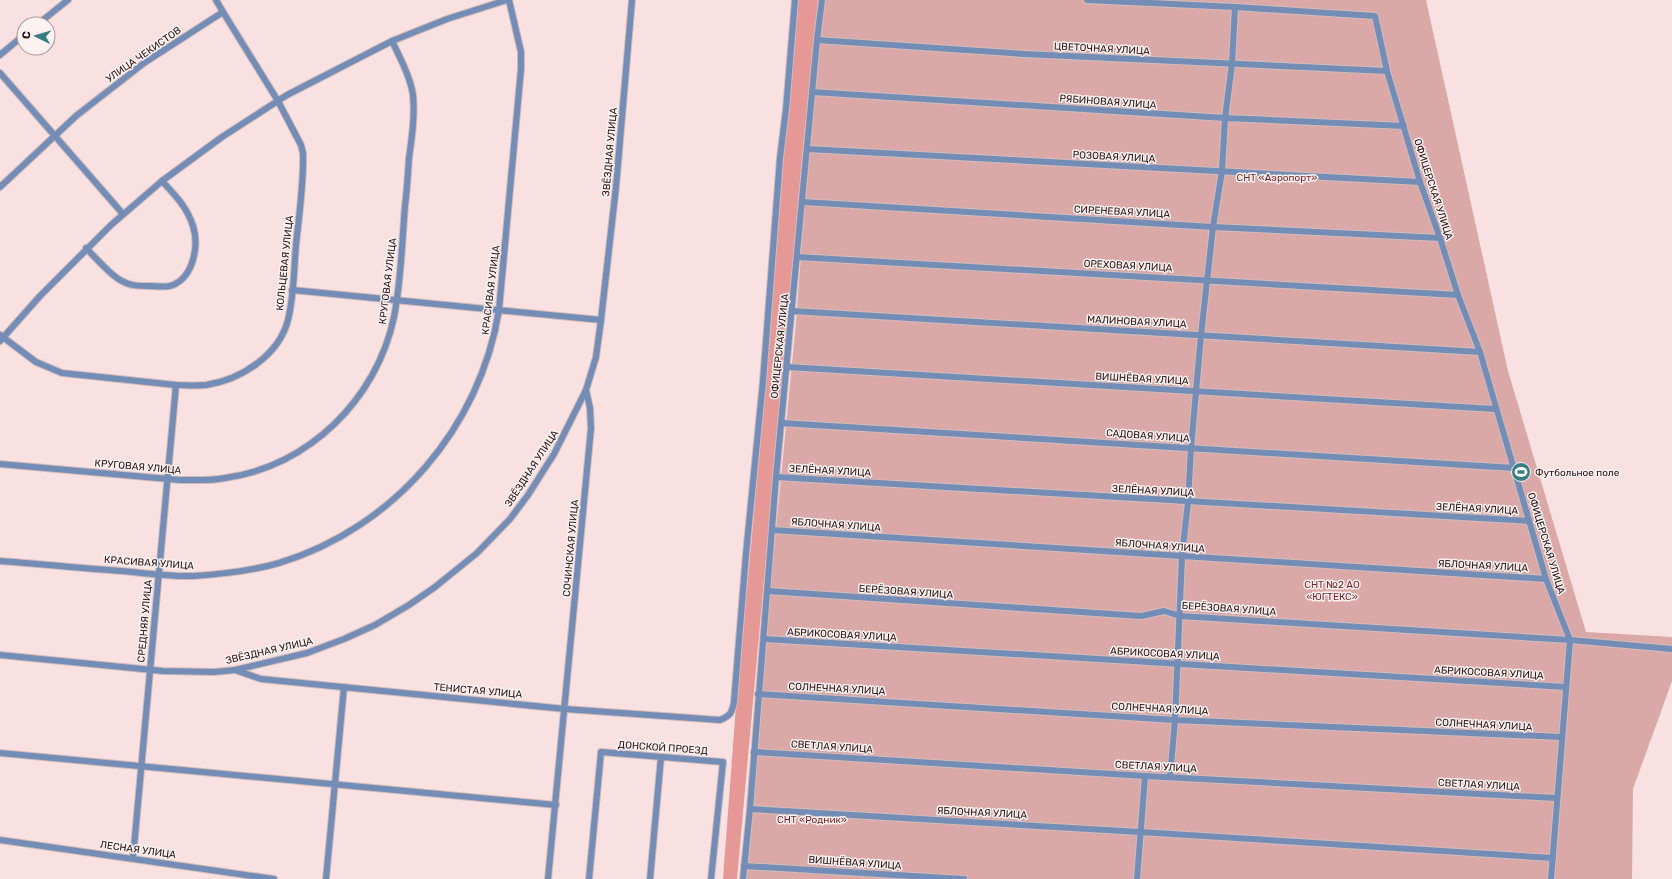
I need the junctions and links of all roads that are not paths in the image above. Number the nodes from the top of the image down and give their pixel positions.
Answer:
1 (68, 0) edge
2 (216, 0) edge
3 (508, 0) edge
4 (632, 0) edge
5 (795, 0) edge
6 (822, 0) edge
7 (1087, 0) edge
8 (1235, 7) junction
9 (223, 12) junction
10 (48, 16) edge
11 (816, 40) junction
12 (16, 41) edge
13 (392, 41) junction
14 (0, 54) edge
15 (1232, 64) junction
16 (1387, 71) junction
17 (0, 73) edge
18 (812, 92) junction
19 (278, 101) junction
20 (1225, 118) junction
21 (1404, 126) junction
22 (55, 135) junction
23 (807, 149) junction
24 (1222, 171) junction
25 (162, 181) junction
26 (1420, 182) junction
27 (0, 188) edge
28 (803, 202) junction
29 (123, 214) junction
30 (1213, 227) junction
31 (1440, 238) junction
32 (86, 248) junction
33 (797, 257) junction
34 (1208, 280) junction
35 (292, 290) junction
36 (1458, 295) junction
37 (396, 301) junction
38 (499, 310) junction
39 (792, 312) junction
40 (602, 320) junction
41 (1201, 335) junction
42 (1, 338) edge
43 (1480, 352) junction
44 (787, 367) junction
45 (176, 385) junction
46 (586, 390) junction
47 (1196, 391) junction
48 (1496, 409) junction
49 (781, 423) junction
50 (1191, 448) junction
51 (0, 464) edge
52 (1514, 468) junction
53 (776, 477) junction
54 (167, 479) junction
55 (1188, 502) junction
56 (1529, 521) junction
57 (772, 530) junction
58 (1182, 556) junction
59 (0, 561) edge
60 (159, 575) junction
61 (1546, 579) junction
62 (768, 591) junction
63 (1180, 616) junction
64 (764, 639) junction
65 (1570, 640) junction
66 (1672, 649) edge
67 (0, 655) edge
68 (1177, 663) junction
69 (150, 669) junction
70 (235, 670) junction
71 (344, 687) junction
72 (1566, 687) junction
73 (758, 694) junction
74 (565, 708) junction
75 (1175, 720) junction
76 (1561, 737) junction
77 (754, 752) junction
78 (0, 753) edge
79 (661, 757) junction
80 (141, 767) junction
81 (1144, 776) junction
82 (1170, 777) junction
83 (335, 784) junction
84 (1556, 798) junction
85 (556, 805) junction
86 (750, 809) junction
87 (1140, 832) junction
88 (0, 840) edge
89 (133, 858) junction
90 (1553, 858) junction
91 (744, 866) junction
92 (274, 879) edge
93 (326, 879) edge
94 (548, 879) edge
95 (590, 879) edge
96 (650, 879) edge
97 (711, 879) edge
98 (742, 879) edge
99 (964, 879) edge
100 (1137, 879) edge
101 (1551, 879) edge

1 - 10 street
2 - 9 street
3 - 13 street
3 - 38 street, КРАСИВАЯ УЛИЦА
4 - 40 street, ЗВЁЗДНАЯ УЛИЦА
5 - 74 street, ТЕНИСТАЯ УЛИЦА
6 - 11 street, ОФИЦЕРСКАЯ УЛИЦА
7 - 8 street, ОФИЦЕРСКАЯ УЛИЦА
8 - 15 street
8 - 16 street, ОФИЦЕРСКАЯ УЛИЦА
9 - 19 street
9 - 22 street, УЛИЦА ЧЕКИСТОВ
11 - 15 street, ЦВЕТОЧНАЯ УЛИЦА
11 - 18 street, ОФИЦЕРСКАЯ УЛИЦА
12 - 14 street
13 - 19 street
13 - 37 street, КРУГОВАЯ УЛИЦА
15 - 16 street, ЦВЕТОЧНАЯ УЛИЦА
15 - 20 street
16 - 21 street, ОФИЦЕРСКАЯ УЛИЦА
17 - 22 street
18 - 20 street, РЯБИНОВАЯ УЛИЦА
18 - 23 street, ОФИЦЕРСКАЯ УЛИЦА
19 - 25 street
19 - 35 street, КОЛЬЦЕВАЯ УЛИЦА
20 - 21 street, РЯБИНОВАЯ УЛИЦА
20 - 24 street
21 - 26 street, ОФИЦЕРСКАЯ УЛИЦА
22 - 27 street, УЛИЦА ЧЕКИСТОВ
22 - 29 street
23 - 24 street, РОЗОВАЯ УЛИЦА
23 - 28 street, ОФИЦЕРСКАЯ УЛИЦА
24 - 26 street, РОЗОВАЯ УЛИЦА
24 - 30 street
25 - 29 street
25 - 32 street
26 - 31 street, ОФИЦЕРСКАЯ УЛИЦА
28 - 30 street, СИРЕНЕВАЯ УЛИЦА
28 - 33 street, ОФИЦЕРСКАЯ УЛИЦА
29 - 32 street
30 - 31 street, СИРЕНЕВАЯ УЛИЦА
30 - 34 street
31 - 36 street, ОФИЦЕРСКАЯ УЛИЦА
32 - 42 street
33 - 34 street, ОРЕХОВАЯ УЛИЦА
33 - 39 street, ОФИЦЕРСКАЯ УЛИЦА
34 - 36 street, ОРЕХОВАЯ УЛИЦА
34 - 41 street
35 - 37 street
35 - 45 street, КОЛЬЦЕВАЯ УЛИЦА
36 - 43 street, ОФИЦЕРСКАЯ УЛИЦА
37 - 38 street
37 - 54 street, КРУГОВАЯ УЛИЦА
38 - 40 street
38 - 60 street, КРАСИВАЯ УЛИЦА
39 - 41 street, МАЛИНОВАЯ УЛИЦА
39 - 44 street, ОФИЦЕРСКАЯ УЛИЦА
40 - 46 street, ЗВЁЗДНАЯ УЛИЦА
41 - 43 street, МАЛИНОВАЯ УЛИЦА
41 - 47 street
42 - 45 street, КОЛЬЦЕВАЯ УЛИЦА
43 - 48 street, ОФИЦЕРСКАЯ УЛИЦА
44 - 47 street, ВИШНЁВАЯ УЛИЦА
44 - 49 street, ОФИЦЕРСКАЯ УЛИЦА
45 - 54 street, СРЕДНЯЯ УЛИЦА
46 - 70 street, ЗВЁЗДНАЯ УЛИЦА
46 - 74 street, СОЧИНСКАЯ УЛИЦА
47 - 48 street, ВИШНЁВАЯ УЛИЦА
47 - 50 street
48 - 52 street, ОФИЦЕРСКАЯ УЛИЦА
49 - 50 street, САДОВАЯ УЛИЦА
49 - 53 street, ОФИЦЕРСКАЯ УЛИЦА
50 - 52 street, САДОВАЯ УЛИЦА
50 - 55 street
51 - 54 street, КРУГОВАЯ УЛИЦА
52 - 56 street, ОФИЦЕРСКАЯ УЛИЦА
53 - 55 street, ЗЕЛЁНАЯ УЛИЦА
53 - 57 street, ОФИЦЕРСКАЯ УЛИЦА
54 - 60 street, СРЕДНЯЯ УЛИЦА
55 - 56 street, ЗЕЛЁНАЯ УЛИЦА
55 - 58 street
56 - 61 street, ОФИЦЕРСКАЯ УЛИЦА
57 - 58 street, ЯБЛОЧНАЯ УЛИЦА
57 - 62 street, ОФИЦЕРСКАЯ УЛИЦА
58 - 61 street, ЯБЛОЧНАЯ УЛИЦА
58 - 63 street
59 - 60 street, КРАСИВАЯ УЛИЦА
60 - 69 street, СРЕДНЯЯ УЛИЦА
61 - 65 street, ОФИЦЕРСКАЯ УЛИЦА
62 - 63 street, БЕРЁЗОВАЯ УЛИЦА
62 - 64 street, ОФИЦЕРСКАЯ УЛИЦА
63 - 65 street, БЕРЁЗОВАЯ УЛИЦА
63 - 68 street
64 - 68 street, АБРИКОСОВАЯ УЛИЦА
64 - 73 street, ОФИЦЕРСКАЯ УЛИЦА
65 - 66 street, БЕРЁЗОВАЯ УЛИЦА
65 - 72 street
67 - 69 street, ЗВЁЗДНАЯ УЛИЦА
68 - 72 street, АБРИКОСОВАЯ УЛИЦА
68 - 75 street
69 - 70 street, ЗВЁЗДНАЯ УЛИЦА
69 - 80 street, СРЕДНЯЯ УЛИЦА
70 - 71 street, ТЕНИСТАЯ УЛИЦА
71 - 74 street, ТЕНИСТАЯ УЛИЦА
71 - 83 street
72 - 76 street
73 - 75 street, СОЛНЕЧНАЯ УЛИЦА
73 - 77 street, ОФИЦЕРСКАЯ УЛИЦА
74 - 85 street, СОЧИНСКАЯ УЛИЦА
75 - 76 street, СОЛНЕЧНАЯ УЛИЦА
75 - 82 street
76 - 84 street
77 - 81 street, СВЕТЛАЯ УЛИЦА
77 - 86 street, ОФИЦЕРСКАЯ УЛИЦА
78 - 80 street
79 - 95 street, ДОНСКОЙ ПРОЕЗД
79 - 96 street
79 - 97 street, ДОНСКОЙ ПРОЕЗД
80 - 83 street
80 - 89 street, СРЕДНЯЯ УЛИЦА
81 - 82 street, СВЕТЛАЯ УЛИЦА
81 - 87 street
82 - 84 street, СВЕТЛАЯ УЛИЦА
83 - 85 street
83 - 93 street
84 - 90 street
85 - 94 street, СОЧИНСКАЯ УЛИЦА
86 - 87 street, ЯБЛОЧНАЯ УЛИЦА
86 - 91 street, ОФИЦЕРСКАЯ УЛИЦА
87 - 90 street, ЯБЛОЧНАЯ УЛИЦА
87 - 100 street
88 - 89 street, ЛЕСНАЯ УЛИЦА
89 - 92 street, ЛЕСНАЯ УЛИЦА
90 - 101 street
91 - 98 street, ОФИЦЕРСКАЯ УЛИЦА
91 - 99 street, ВИШНЁВАЯ УЛИЦА

